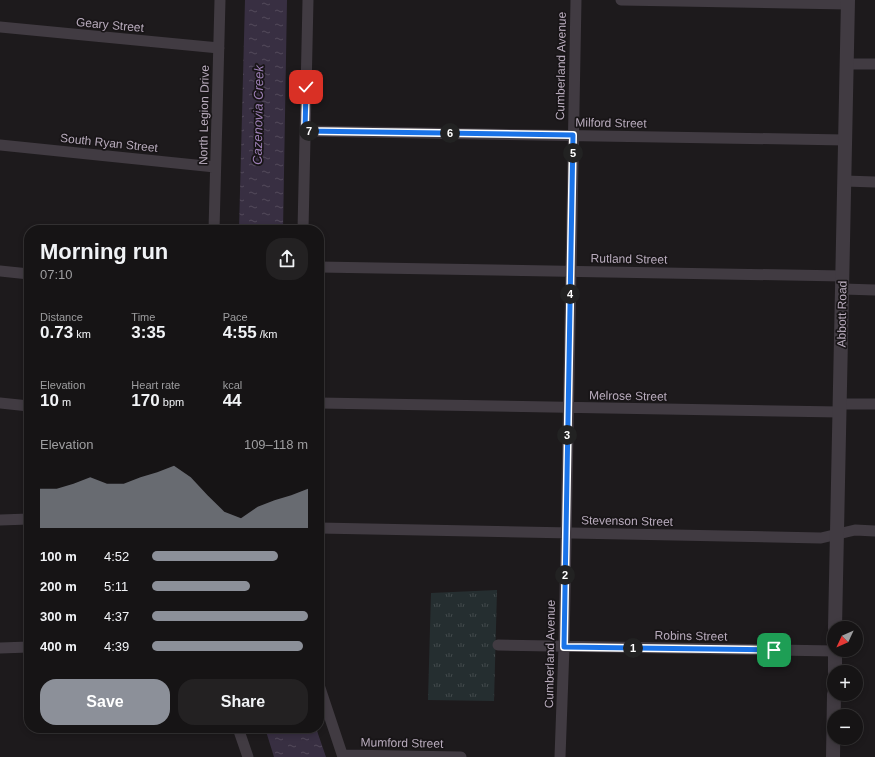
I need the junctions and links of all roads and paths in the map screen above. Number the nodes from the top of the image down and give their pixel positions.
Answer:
1 (220, 0) edge
2 (308, 0) edge
3 (576, 0) edge
4 (620, 0) edge
5 (848, 2) edge
6 (0, 28) edge
7 (218, 48) junction
8 (847, 64) junction
9 (875, 64) edge
10 (305, 131) junction
11 (573, 135) junction
12 (845, 140) junction
13 (0, 145) edge
14 (216, 167) junction
15 (845, 181) junction
16 (875, 182) edge
17 (214, 225) edge
18 (303, 225) edge
19 (324, 267) edge
20 (0, 271) edge
21 (570, 271) junction
22 (24, 273) edge
23 (843, 283) junction
24 (875, 290) edge
25 (0, 403) edge
26 (324, 403) edge
27 (875, 404) edge
28 (24, 405) edge
29 (568, 408) junction
30 (840, 408) junction
31 (24, 519) edge
32 (0, 520) edge
33 (324, 528) edge
34 (875, 530) edge
35 (565, 533) junction
36 (837, 533) junction
37 (835, 621) edge
38 (498, 645) dead end
39 (24, 647) edge
40 (564, 647) junction
41 (0, 648) edge
42 (827, 650) edge
43 (324, 700) edge
44 (834, 701) edge
45 (240, 733) edge
46 (343, 756) edge
47 (248, 757) edge
48 (461, 757) edge
49 (560, 757) edge
50 (833, 757) edge

1 - 7 street, North Legion Drive
2 - 10 street
3 - 11 street, Cumberland Avenue
4 - 5 street
5 - 8 street, Abbott Road
6 - 7 street, Geary Street
7 - 14 street, North Legion Drive
8 - 9 street
8 - 12 street, Abbott Road
10 - 11 street, Milford Street
10 - 18 street
11 - 12 street, Milford Street
11 - 21 street, Cumberland Avenue
12 - 15 street, Abbott Road
13 - 14 street, South Ryan Street
14 - 17 street, North Legion Drive
15 - 16 street
15 - 23 street, Abbott Road
19 - 21 street, Rutland Street
20 - 22 street
21 - 23 street, Rutland Street
21 - 29 street, Cumberland Avenue
23 - 24 street, Rutland Street
23 - 30 street, Abbott Road
25 - 28 street
26 - 29 street, Melrose Street
27 - 30 street, Melrose Street
29 - 30 street, Melrose Street
29 - 35 street, Cumberland Avenue
30 - 36 street, Abbott Road
31 - 32 street
33 - 35 street, Stevenson Street
34 - 36 street, Stevenson Street
35 - 36 street, Stevenson Street
35 - 40 street, Cumberland Avenue
36 - 37 street, Abbott Road
38 - 40 street, Robins Street
39 - 41 street
40 - 42 street, Robins Street
40 - 49 street, Cumberland Avenue
43 - 46 street
44 - 50 street
45 - 47 street
46 - 48 street, Mumford Street

